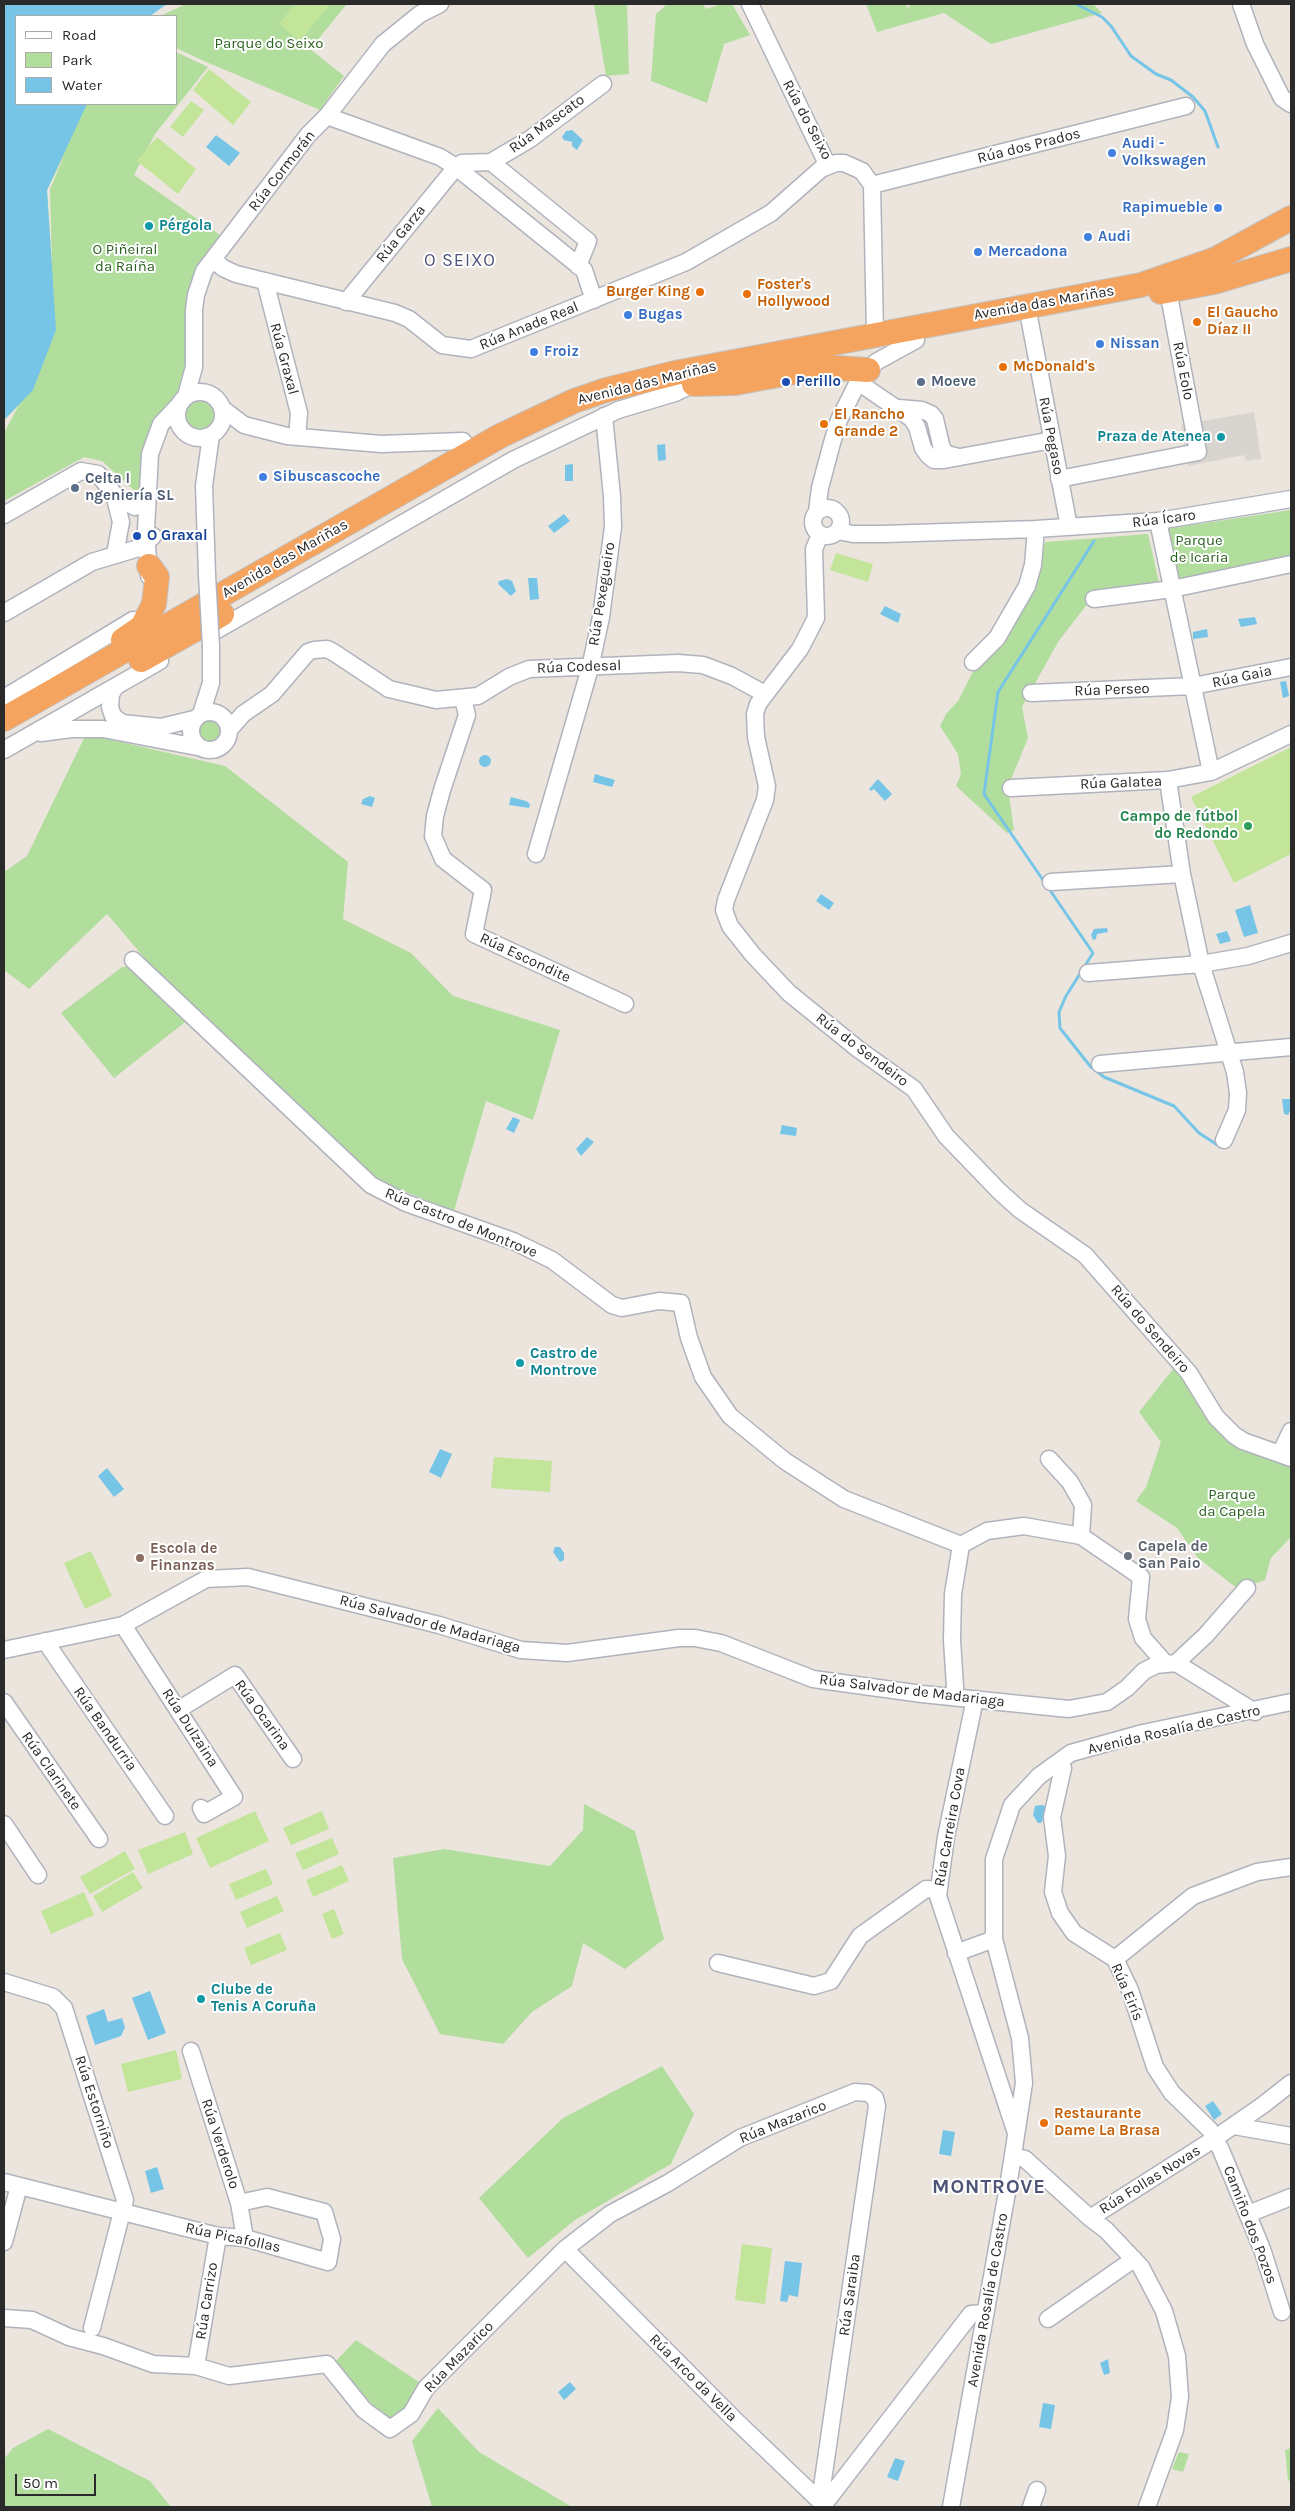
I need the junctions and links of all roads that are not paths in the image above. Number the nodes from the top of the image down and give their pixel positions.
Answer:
1 (440, 4) edge
2 (750, 4) edge
3 (1241, 4) edge
4 (603, 84) dead end
5 (1291, 104) edge
6 (1186, 106) dead end
7 (327, 116) junction
8 (491, 162) junction
9 (828, 166) junction
10 (456, 167) junction
11 (872, 185) junction
12 (1291, 218) edge
13 (1291, 226) edge
14 (1291, 252) edge
15 (213, 259) junction
16 (1216, 259) junction
17 (1291, 259) edge
18 (578, 266) junction
19 (1264, 267) junction
20 (265, 281) junction
21 (1168, 290) junction
22 (594, 300) junction
23 (346, 302) junction
24 (1029, 317) junction
25 (875, 334) junction
26 (916, 340) junction
27 (196, 353) junction
28 (855, 374) junction
29 (694, 384) junction
30 (606, 390) junction
31 (182, 401) junction
32 (219, 402) junction
33 (604, 416) junction
34 (255, 429) junction
35 (187, 433) junction
36 (214, 433) junction
37 (297, 437) junction
38 (1052, 440) junction
39 (463, 441) joint
40 (153, 447) junction
41 (150, 470) junction
42 (1059, 478) junction
43 (204, 486) junction
44 (114, 494) junction
45 (1291, 499) edge
46 (148, 503) junction
47 (824, 510) junction
48 (4, 515) edge
49 (1158, 522) junction
50 (1068, 527) junction
51 (1036, 529) junction
52 (838, 531) junction
53 (820, 535) junction
54 (115, 554) junction
55 (147, 555) junction
56 (1291, 564) edge
57 (1172, 589) junction
58 (1094, 599) dead end
59 (4, 613) edge
60 (973, 662) dead end
61 (1291, 667) edge
62 (590, 668) junction
63 (212, 673) junction
64 (116, 686) junction
65 (1193, 686) junction
66 (1031, 693) dead end
67 (765, 694) junction
68 (4, 698) edge
69 (463, 699) junction
70 (197, 717) junction
71 (4, 718) edge
72 (223, 718) junction
73 (1291, 734) edge
74 (7, 744) edge
75 (198, 746) junction
76 (1211, 772) junction
77 (1168, 780) junction
78 (1011, 788) dead end
79 (536, 854) dead end
80 (1182, 874) junction
81 (1051, 882) dead end
82 (1291, 943) edge
83 (133, 960) dead end
84 (1202, 964) junction
85 (1088, 973) dead end
86 (625, 1004) dead end
87 (1291, 1047) edge
88 (1230, 1052) junction
89 (1100, 1064) dead end
90 (1224, 1140) dead end
91 (1291, 1431) edge
92 (1286, 1456) edge
93 (1049, 1459) dead end
94 (1081, 1536) junction
95 (961, 1545) junction
96 (1247, 1588) dead end
97 (123, 1625) junction
98 (45, 1642) junction
99 (4, 1650) edge
100 (1170, 1663) junction
101 (953, 1697) junction
102 (975, 1699) junction
103 (4, 1702) edge
104 (1291, 1702) edge
105 (178, 1710) junction
106 (1255, 1712) junction
107 (293, 1759) dead end
108 (1060, 1761) junction
109 (201, 1808) dead end
110 (166, 1816) dead end
111 (4, 1824) edge
112 (99, 1839) dead end
113 (1291, 1867) edge
114 (38, 1875) dead end
115 (938, 1890) junction
116 (994, 1939) junction
117 (956, 1953) junction
118 (1115, 1959) junction
119 (718, 1964) dead end
120 (4, 1982) edge
121 (191, 2051) dead end
122 (1291, 2083) edge
123 (868, 2093) joint
124 (1234, 2126) junction
125 (1017, 2136) junction
126 (1291, 2136) edge
127 (1214, 2139) junction
128 (1014, 2156) junction
129 (12, 2184) edge
130 (1291, 2197) edge
131 (239, 2203) junction
132 (122, 2211) junction
133 (1248, 2214) junction
134 (1090, 2218) junction
135 (218, 2236) junction
136 (246, 2238) junction
137 (4, 2242) edge
138 (565, 2249) junction
139 (1134, 2259) junction
140 (1282, 2312) dead end
141 (985, 2313) junction
142 (4, 2318) edge
143 (1048, 2319) dead end
144 (92, 2328) dead end
145 (196, 2366) junction
146 (1037, 2490) dead end
147 (822, 2504) edge
148 (951, 2507) edge
149 (1031, 2507) edge
150 (1147, 2507) edge

1 - 7 street
2 - 9 street, Rúa do Seixo
3 - 5 street
4 - 8 street, Rúa Mascato
6 - 11 street, Rúa dos Prados
7 - 10 street, Rúa Cormorán
7 - 15 street, Rúa Cormorán
8 - 10 street
8 - 18 street
9 - 11 street, Rúa do Seixo
9 - 22 street, Rúa Anade Real
10 - 18 street, Rúa Cormorán
10 - 23 street, Rúa Garza
11 - 25 street
12 - 16 highway, Avenida das Mariñas
13 - 16 highway
14 - 19 highway
15 - 20 street, Rúa Anade Real
15 - 27 street, Rúa Cormorán
16 - 25 highway, Avenida das Mariñas
17 - 19 highway, Avenida das Mariñas
18 - 22 street, Rúa Cormorán
19 - 21 highway, Avenida das Mariñas
20 - 23 street, Rúa Anade Real
20 - 37 street, Rúa Graxal
21 - 24 highway, Avenida das Mariñas
21 - 42 street, Rúa Eolo
22 - 23 street, Rúa Anade Real
24 - 26 highway, Avenida das Mariñas
24 - 38 street, Rúa Pegaso
25 - 30 highway, Avenida das Mariñas
26 - 28 street
26 - 29 highway, Avenida das Mariñas
27 - 31 street, Rúa Cormorán
27 - 32 street, Rúa Cormorán
28 - 29 highway
28 - 38 street
28 - 47 street, Rúa do Sendeiro
29 - 33 street
29 - 74 highway, Avenida das Mariñas
30 - 39 highway
30 - 71 highway, Avenida das Mariñas
31 - 32 street
31 - 35 street
31 - 40 street
32 - 34 street
32 - 36 street
33 - 62 street, Rúa Pexegueiro
33 - 64 street
34 - 36 street
34 - 37 street
35 - 36 street
35 - 40 street
35 - 43 street
36 - 43 street
37 - 39 street
38 - 42 street, Rúa Pegaso
40 - 41 street
41 - 46 street
41 - 55 street
42 - 50 street, Rúa Pegaso
43 - 63 street, bridge
44 - 46 street
44 - 48 street
44 - 54 street
45 - 49 street, Rúa Ícaro
46 - 55 street
47 - 52 street, Rúa do Sendeiro
47 - 53 street, Rúa do Sendeiro
49 - 50 street, Rúa Ícaro
49 - 57 street
50 - 51 street, Rúa Ícaro
51 - 52 street, Rúa Ícaro
51 - 60 street
52 - 53 street
53 - 67 street, Rúa do Sendeiro
54 - 55 street
54 - 59 street
55 - 68 street
55 - 71 highway
56 - 57 street
57 - 58 street
57 - 65 street
61 - 65 street, Rúa Gaia
62 - 67 street, Rúa Codesal
62 - 69 street, Rúa Codesal
62 - 79 street, Rúa Pexegueiro
63 - 70 street
63 - 72 street
64 - 70 street
64 - 74 street
65 - 66 street, Rúa Perseo
65 - 76 street
67 - 92 street, Rúa do Sendeiro
69 - 72 street, Rúa Codesal
69 - 86 street, Rúa Escondite
70 - 72 street
70 - 75 street
72 - 75 street
73 - 76 street
74 - 75 street
76 - 77 street
77 - 78 street, Rúa Galatea
77 - 80 street, Rúa Galatea
80 - 81 street
80 - 84 street, Rúa Galatea
82 - 84 street
83 - 95 street, Rúa Castro de Montrove
84 - 85 street
84 - 88 street, Rúa Galatea
87 - 88 street
88 - 89 street
88 - 90 street, Rúa Galatea
91 - 92 street
93 - 94 street
94 - 95 street
94 - 100 street
95 - 101 street
96 - 100 street, Rúa Salvador de Madariaga
97 - 98 street, Rúa Salvador de Madariaga
97 - 101 street, Rúa Salvador de Madariaga
97 - 105 street, Rúa Dulzaina
98 - 99 street, Rúa Salvador de Madariaga
98 - 110 street, Rúa Bandurria
100 - 102 street, Rúa Salvador de Madariaga
100 - 106 street
101 - 102 street, Rúa Salvador de Madariaga
102 - 115 street, Rúa Carreira Cova
103 - 112 street, Rúa Clarinete
104 - 106 street, Avenida Rosalía de Castro
105 - 107 street, Rúa Ocarina
105 - 109 street, Rúa Dulzaina
106 - 108 street, Avenida Rosalía de Castro
108 - 116 street, Avenida Rosalía de Castro
108 - 118 street, Rúa Eirís
111 - 114 street
113 - 118 street
115 - 117 street, Rúa Carreira Cova
115 - 119 street
116 - 117 street
116 - 125 street, Avenida Rosalía de Castro
117 - 125 street, Rúa Carreira Cova
118 - 127 street, Rúa Eirís
120 - 132 street, Rúa Estorniño
121 - 131 street, Rúa Verderolo
122 - 124 street, Rúa Follas Novas
123 - 138 street, Rúa Mazarico
123 - 147 street, Rúa Saraiba
124 - 126 street
124 - 127 street, Rúa Follas Novas
125 - 128 street, Avenida Rosalía de Castro
127 - 133 street, Camiño dos Pozos
127 - 134 street, Rúa Follas Novas
128 - 134 street, Rúa Follas Novas
128 - 141 street, Avenida Rosalía de Castro
129 - 132 street, Rúa Picafollas
129 - 137 street
130 - 133 street
131 - 136 street, Rúa Verderolo
131 - 136 street, Rúa Picafollas
132 - 135 street, Rúa Picafollas
132 - 144 street, Rúa Estorniño
133 - 140 street, Camiño dos Pozos
134 - 139 street
135 - 136 street, Rúa Picafollas
135 - 145 street, Rúa Carrizo
138 - 145 street, Rúa Mazarico
138 - 147 street, Rúa Arco da Vella
139 - 143 street
139 - 150 street
141 - 147 street
141 - 148 street, Avenida Rosalía de Castro
142 - 145 street, Rúa Mazarico
146 - 149 street

